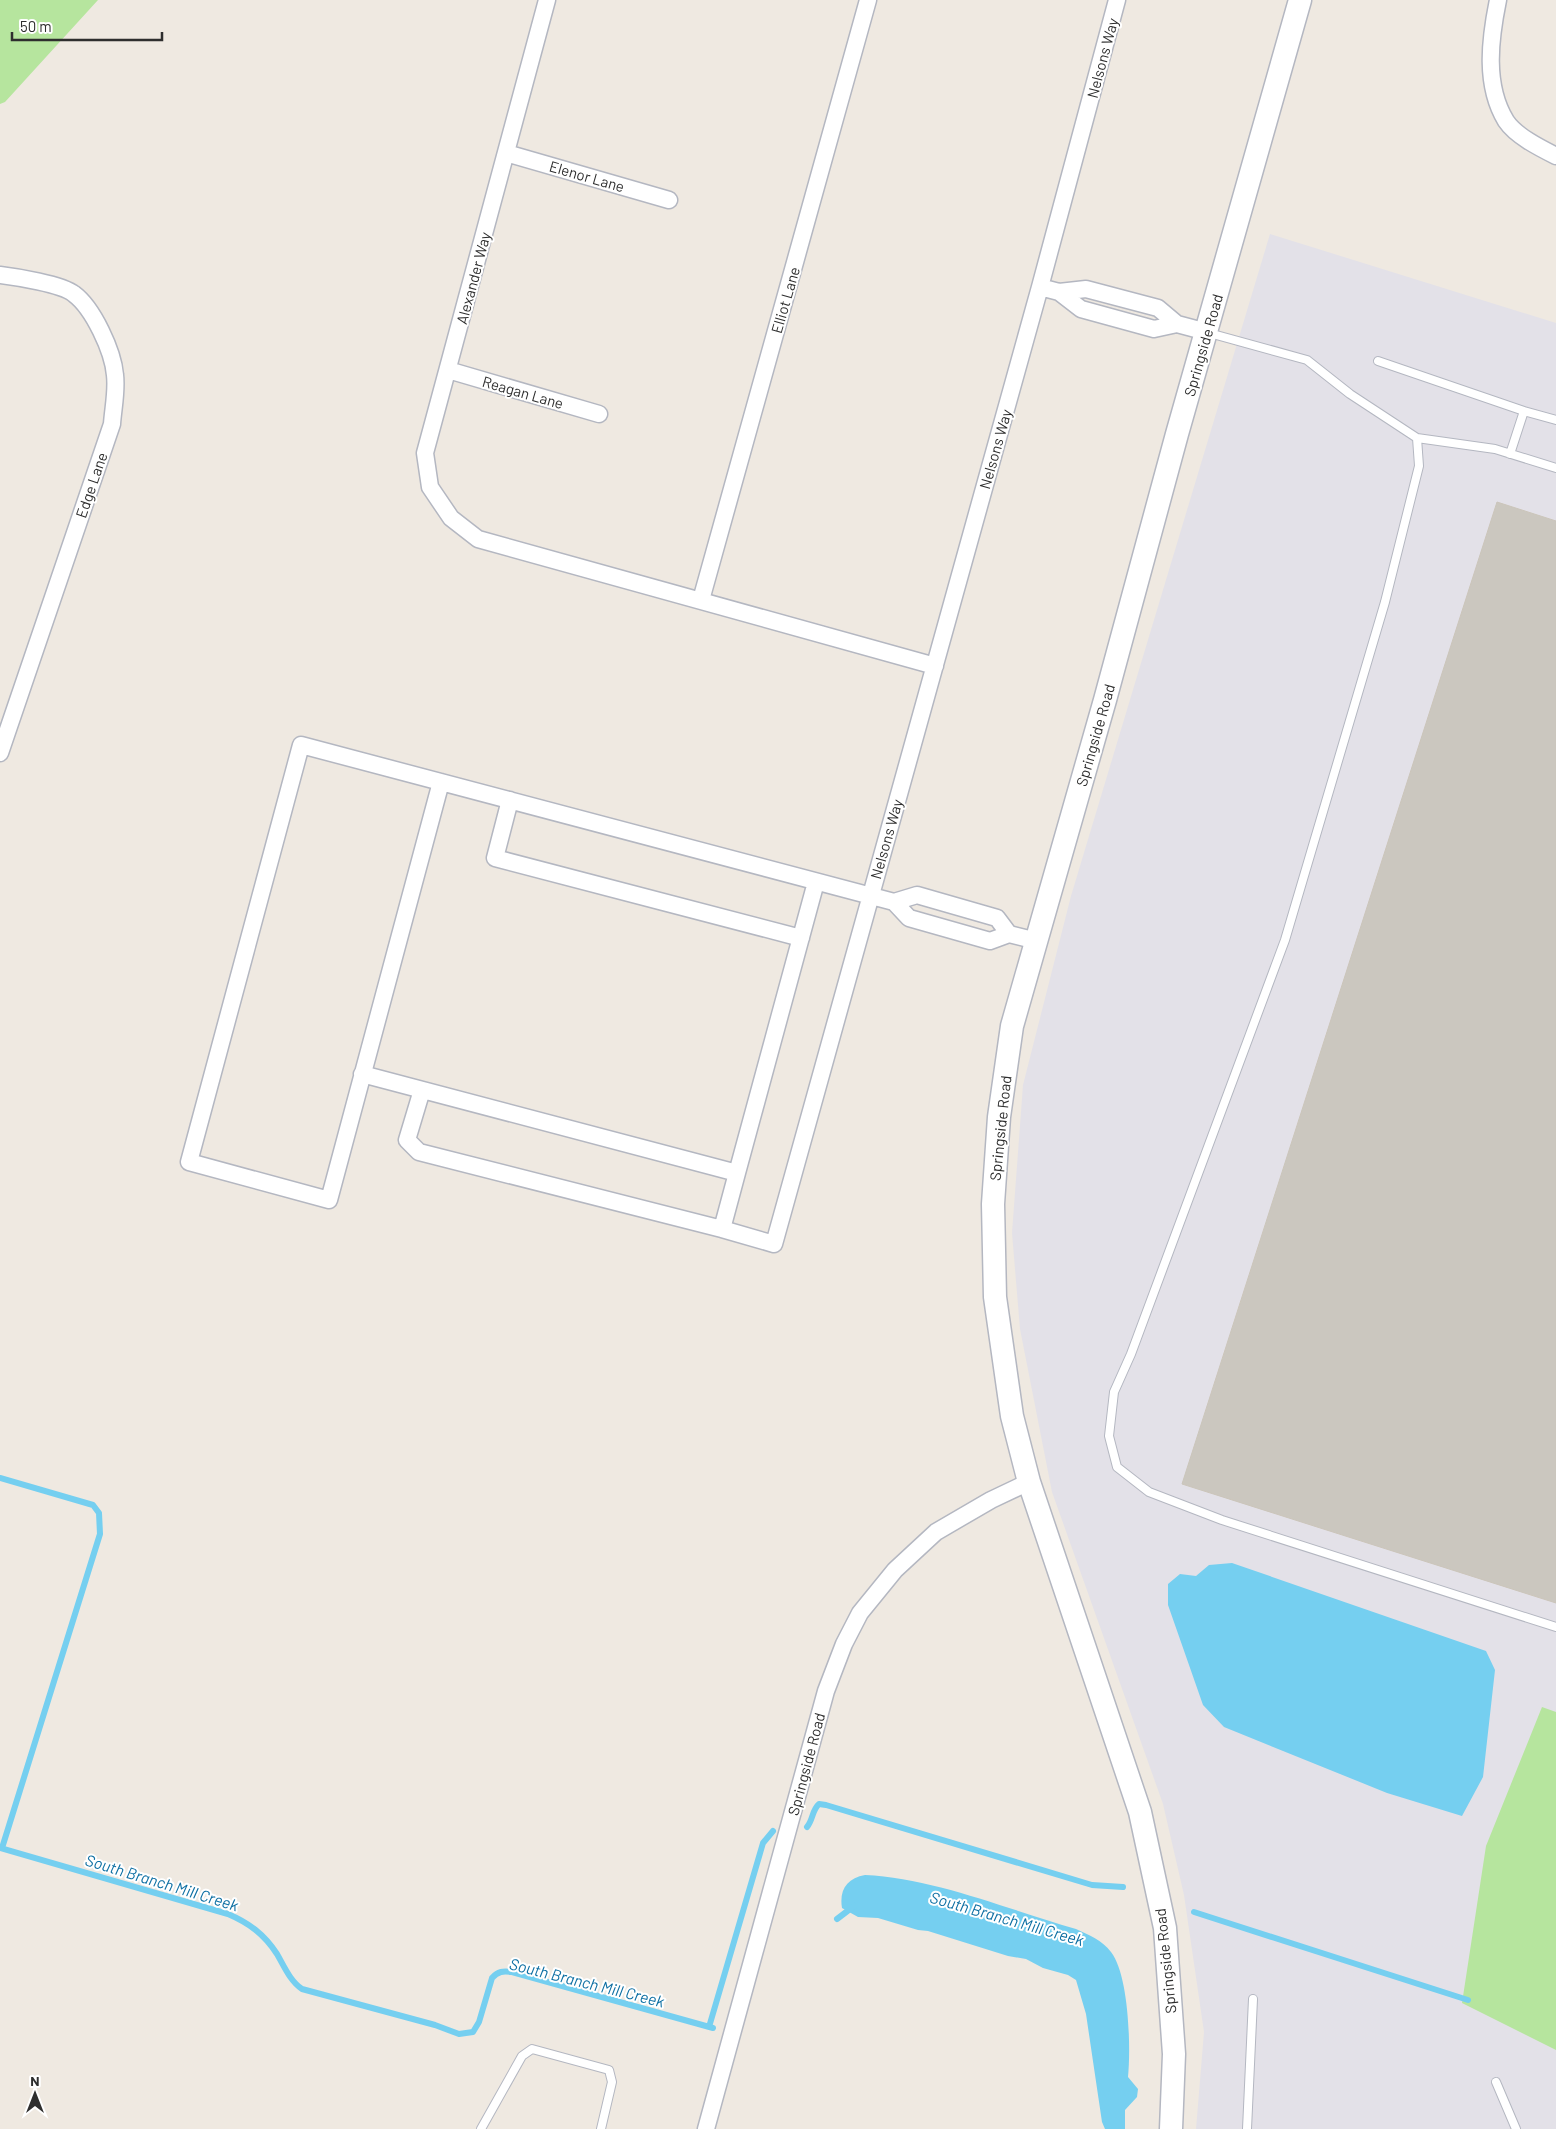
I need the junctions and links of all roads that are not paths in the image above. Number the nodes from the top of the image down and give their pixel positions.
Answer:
1 (547, 0) edge
2 (868, 0) edge
3 (1117, 0) edge
4 (1300, 0) edge
5 (1498, 0) edge
6 (506, 153) junction
7 (1556, 156) edge
8 (668, 200) dead end
9 (0, 275) edge
10 (1040, 287) junction
11 (1207, 332) junction
12 (1378, 361) dead end
13 (448, 370) junction
14 (1524, 410) junction
15 (599, 414) dead end
16 (1556, 420) edge
17 (1417, 438) junction
18 (1510, 454) junction
19 (1556, 468) edge
20 (702, 600) junction
21 (935, 666) junction
22 (0, 753) edge
23 (441, 782) junction
24 (510, 800) junction
25 (816, 882) junction
26 (870, 896) junction
27 (894, 902) junction
28 (1009, 934) junction
29 (801, 938) junction
30 (1037, 941) junction
31 (362, 1074) junction
32 (422, 1090) junction
33 (737, 1173) junction
34 (722, 1230) junction
35 (1029, 1482) junction
36 (1556, 1627) edge
37 (1253, 1998) dead end
38 (1496, 2082) dead end
39 (481, 2129) edge
40 (601, 2129) edge
41 (706, 2129) edge
42 (1171, 2129) edge
43 (1247, 2129) edge
44 (1516, 2129) edge

1 - 6 street, Alexander Way
2 - 20 street, Elliot Lane
3 - 10 street, Nelsons Way
4 - 11 main road, Springside Road
5 - 7 street
6 - 8 street, Elenor Lane
6 - 13 street, Alexander Way
9 - 22 street, Edge Lane
10 - 11 street
10 - 21 street, Nelsons Way
11 - 17 lane
11 - 30 main road, Springside Road
12 - 14 lane
13 - 15 street, Reagan Lane
13 - 20 street, Alexander Way
14 - 16 lane
14 - 18 lane
17 - 18 lane
17 - 36 lane
18 - 19 lane
20 - 21 street
21 - 26 street, Nelsons Way
23 - 24 street
23 - 31 street
23 - 31 street
24 - 25 street
24 - 29 street
25 - 26 street
25 - 29 street
26 - 27 street
26 - 34 street, Nelsons Way
27 - 28 street
27 - 28 street
28 - 30 street
29 - 33 street
30 - 35 main road, Springside Road
31 - 32 street
32 - 33 street
32 - 34 street
33 - 34 street
35 - 41 street, Springside Road
35 - 42 main road, Springside Road
37 - 43 lane
38 - 44 lane
39 - 40 lane

